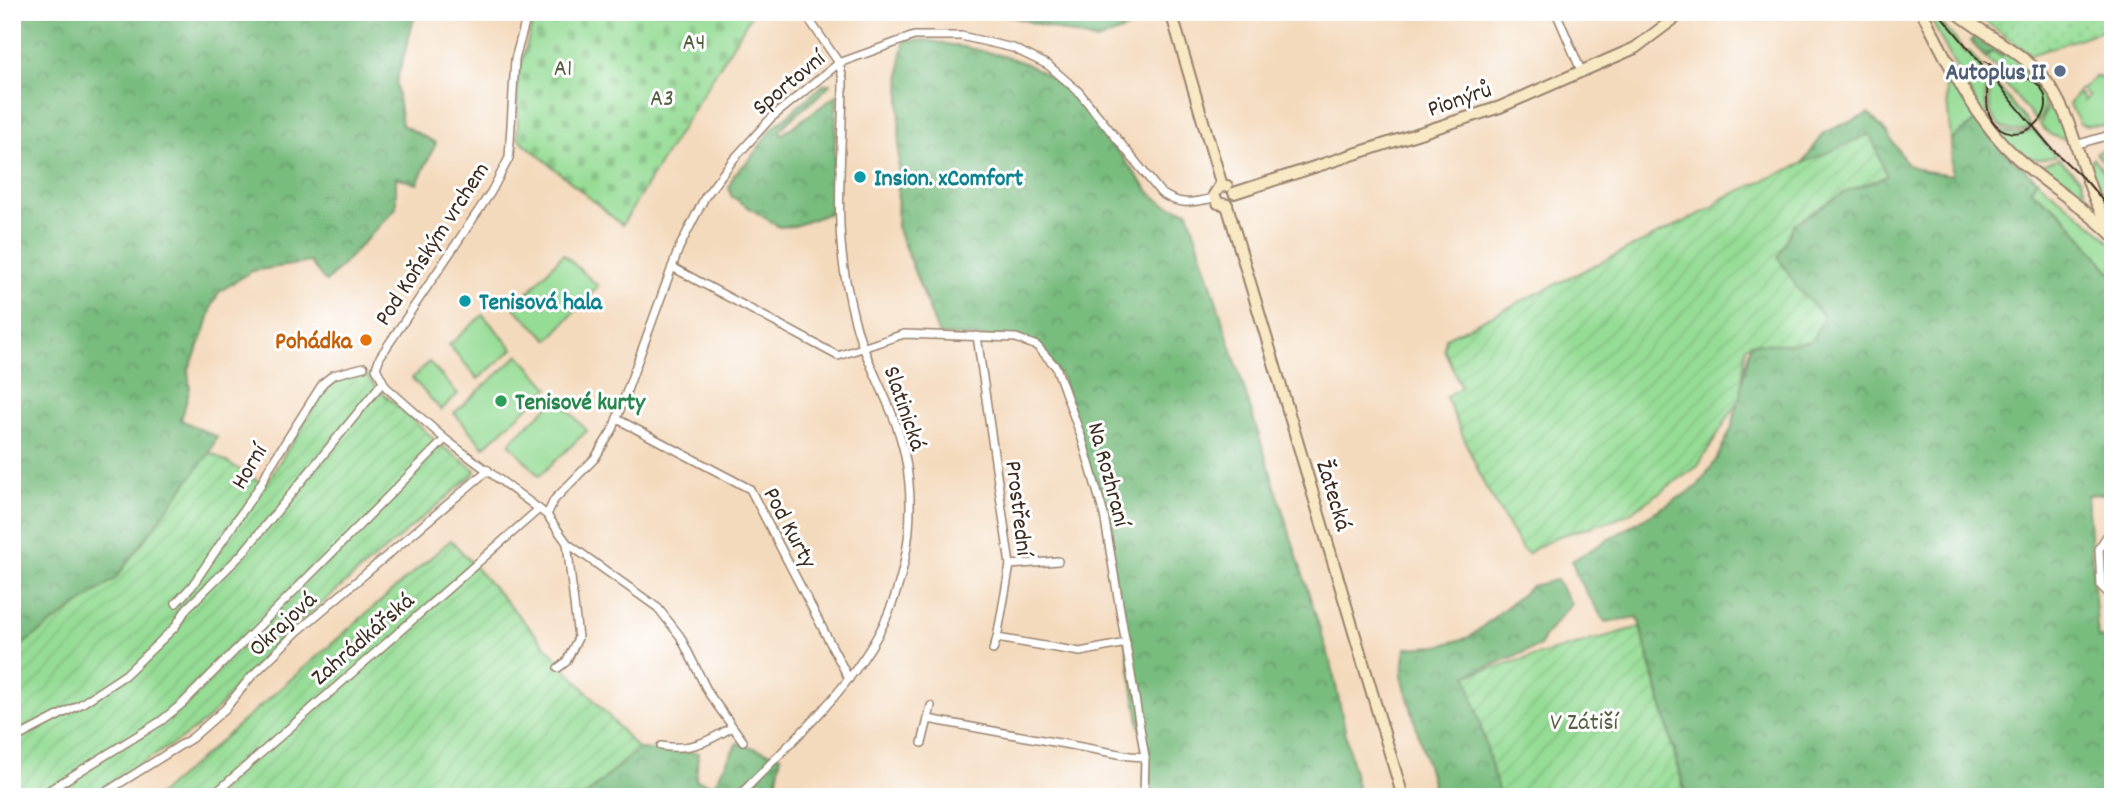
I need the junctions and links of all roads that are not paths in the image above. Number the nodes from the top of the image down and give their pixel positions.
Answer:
1 (528, 12) edge
2 (804, 12) edge
3 (1171, 12) edge
4 (1556, 12) edge
5 (1683, 12) edge
6 (1922, 12) edge
7 (1956, 12) edge
8 (839, 63) junction
9 (1582, 73) junction
10 (2113, 134) edge
11 (2075, 145) junction
12 (1222, 186) junction
13 (1234, 193) junction
14 (1215, 198) junction
15 (1227, 205) junction
16 (2113, 234) edge
17 (672, 267) junction
18 (977, 336) junction
19 (864, 348) junction
20 (364, 367) dead end
21 (382, 383) junction
22 (617, 419) junction
23 (445, 439) junction
24 (488, 470) junction
25 (539, 509) junction
26 (547, 515) junction
27 (2113, 527) edge
28 (567, 543) junction
29 (1058, 561) dead end
30 (1010, 565) junction
31 (2113, 598) edge
32 (176, 603) dead end
33 (996, 638) junction
34 (1125, 643) junction
35 (993, 650) dead end
36 (558, 668) dead end
37 (849, 679) junction
38 (931, 706) dead end
39 (928, 719) junction
40 (732, 727) junction
41 (12, 740) edge
42 (743, 741) dead end
43 (922, 743) dead end
44 (661, 746) dead end
45 (1145, 757) junction
46 (38, 797) edge
47 (98, 797) edge
48 (211, 797) edge
49 (738, 797) edge
50 (1144, 797) edge
51 (1403, 797) edge

1 - 21 street, Pod Koňským vrchem
2 - 8 street
3 - 12 street
4 - 9 street
5 - 9 street, Pionýrů
6 - 16 street
7 - 11 street
8 - 14 street, Sportovní
8 - 17 street, Sportovní
8 - 19 street, Slatinická
9 - 13 street, Pionýrů
10 - 11 street
11 - 16 street
12 - 13 street
12 - 14 street
13 - 15 street
14 - 15 street
15 - 51 street, Žatecká
17 - 19 street, Na Rozhraní
17 - 22 street, Sportovní
18 - 19 street, Na Rozhraní
18 - 30 street, Prostřední
18 - 34 street, Na Rozhraní
19 - 37 street, Slatinická
20 - 32 street, Horní
21 - 23 street
21 - 41 street
22 - 26 street, Sportovní
22 - 37 street, Pod Kurty
23 - 24 street
23 - 46 street
24 - 25 street
24 - 47 street, Okrajová
25 - 26 street
25 - 48 street, Zahrádkářská
26 - 28 street
27 - 31 street
28 - 36 street
28 - 40 street
29 - 30 street
30 - 33 street, Prostřední
33 - 34 street
33 - 35 street, Prostřední
34 - 45 street, Na Rozhraní
37 - 49 street, Slatinická
38 - 39 street
39 - 43 street
39 - 45 street
40 - 42 street
40 - 44 street
45 - 50 street, Na Rozhraní

